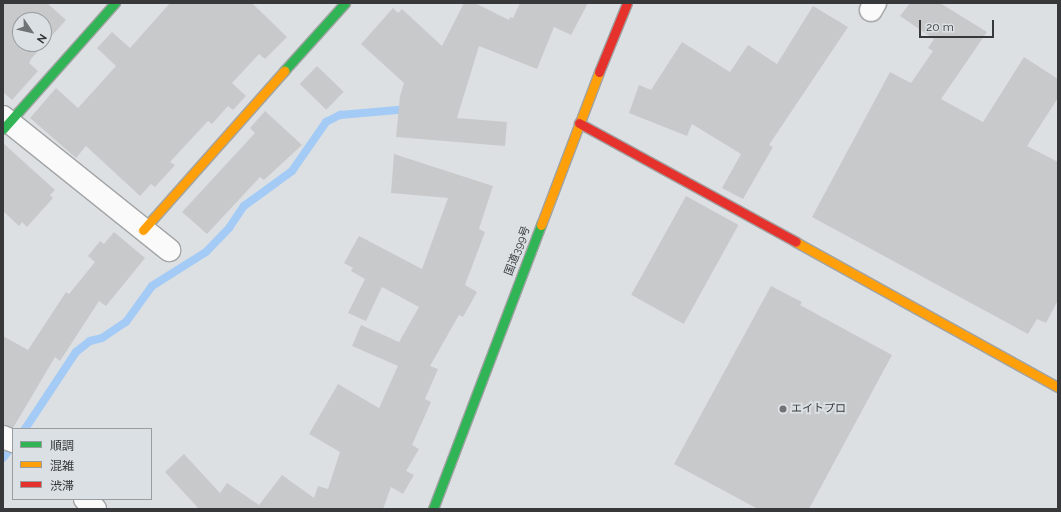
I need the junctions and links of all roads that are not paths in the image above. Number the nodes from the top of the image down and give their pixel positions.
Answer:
1 (115, 3) edge
2 (345, 3) edge
3 (628, 3) edge
4 (5, 123) edge
5 (579, 123) junction
6 (143, 230) junction
7 (169, 250) dead end
8 (1058, 387) edge
9 (86, 500) edge
10 (95, 509) edge
11 (433, 509) edge

1 - 4 main road
2 - 6 main road
3 - 5 main road, 国道399号
4 - 6 street
5 - 8 main road
5 - 11 main road, 国道399号
6 - 7 street
9 - 10 street

